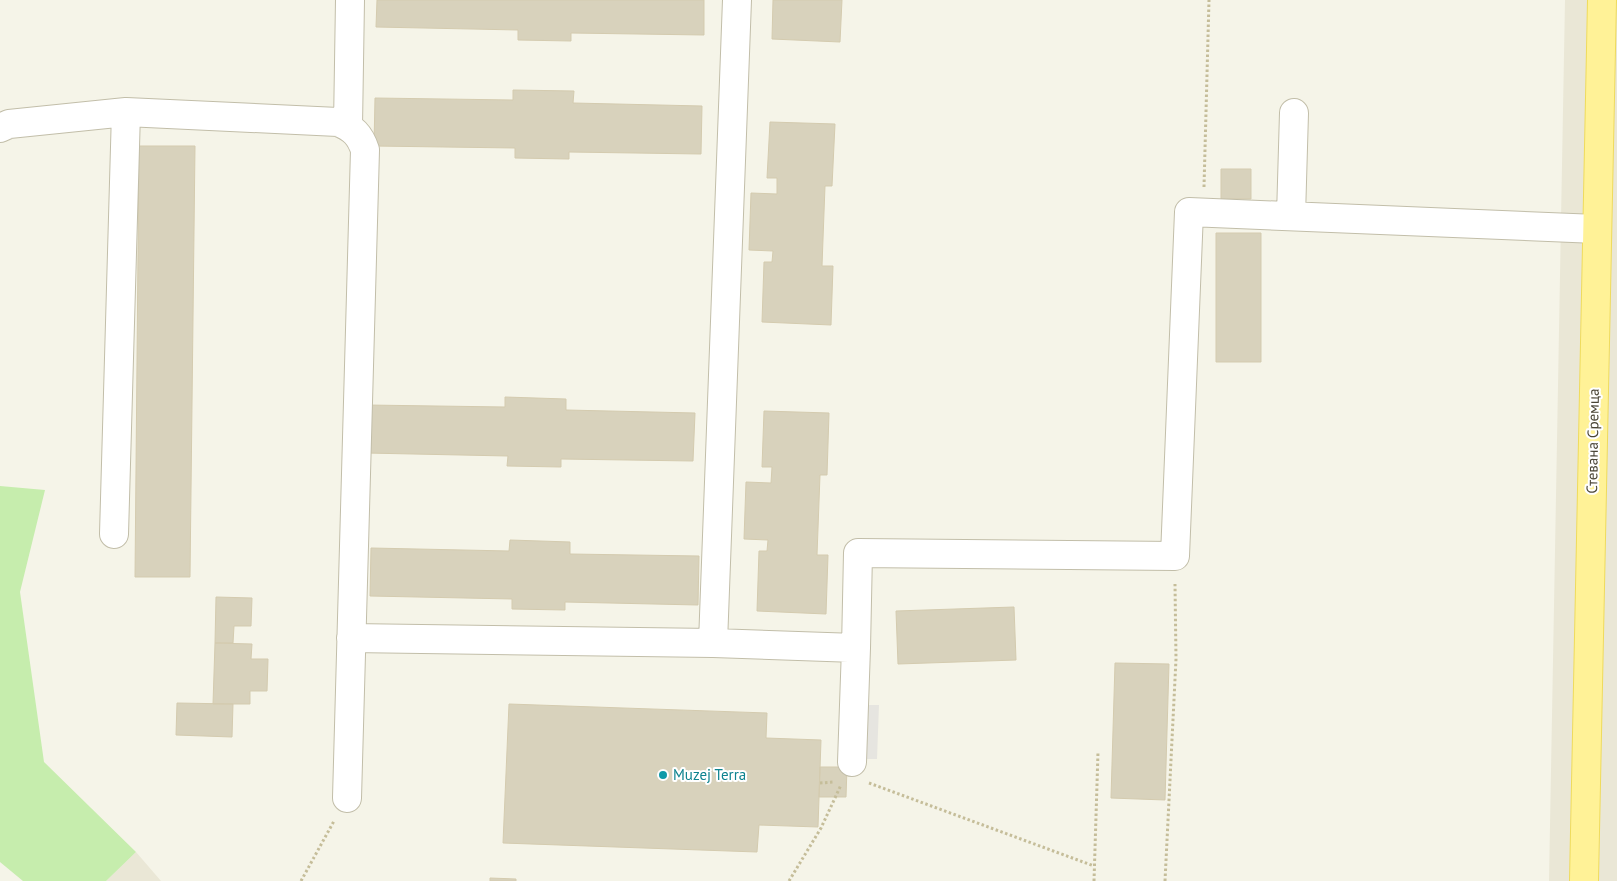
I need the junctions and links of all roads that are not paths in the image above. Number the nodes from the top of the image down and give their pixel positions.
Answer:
1 (350, 0) edge
2 (737, 0) edge
3 (1602, 0) edge
4 (126, 112) junction
5 (1294, 113) dead end
6 (348, 126) junction
7 (0, 128) edge
8 (1291, 216) junction
9 (1597, 229) junction
10 (114, 534) dead end
11 (351, 638) junction
12 (713, 643) junction
13 (856, 648) junction
14 (860, 772) road end
15 (347, 798) road end
16 (1584, 881) edge

1 - 6 lane
2 - 12 lane
3 - 9 main road, Стевана Сремца
4 - 6 lane
4 - 7 lane
4 - 10 lane
5 - 8 lane
6 - 11 lane
8 - 9 lane
8 - 13 lane
9 - 16 main road, Стевана Сремца
11 - 12 lane
11 - 15 lane
12 - 13 lane
13 - 14 lane

